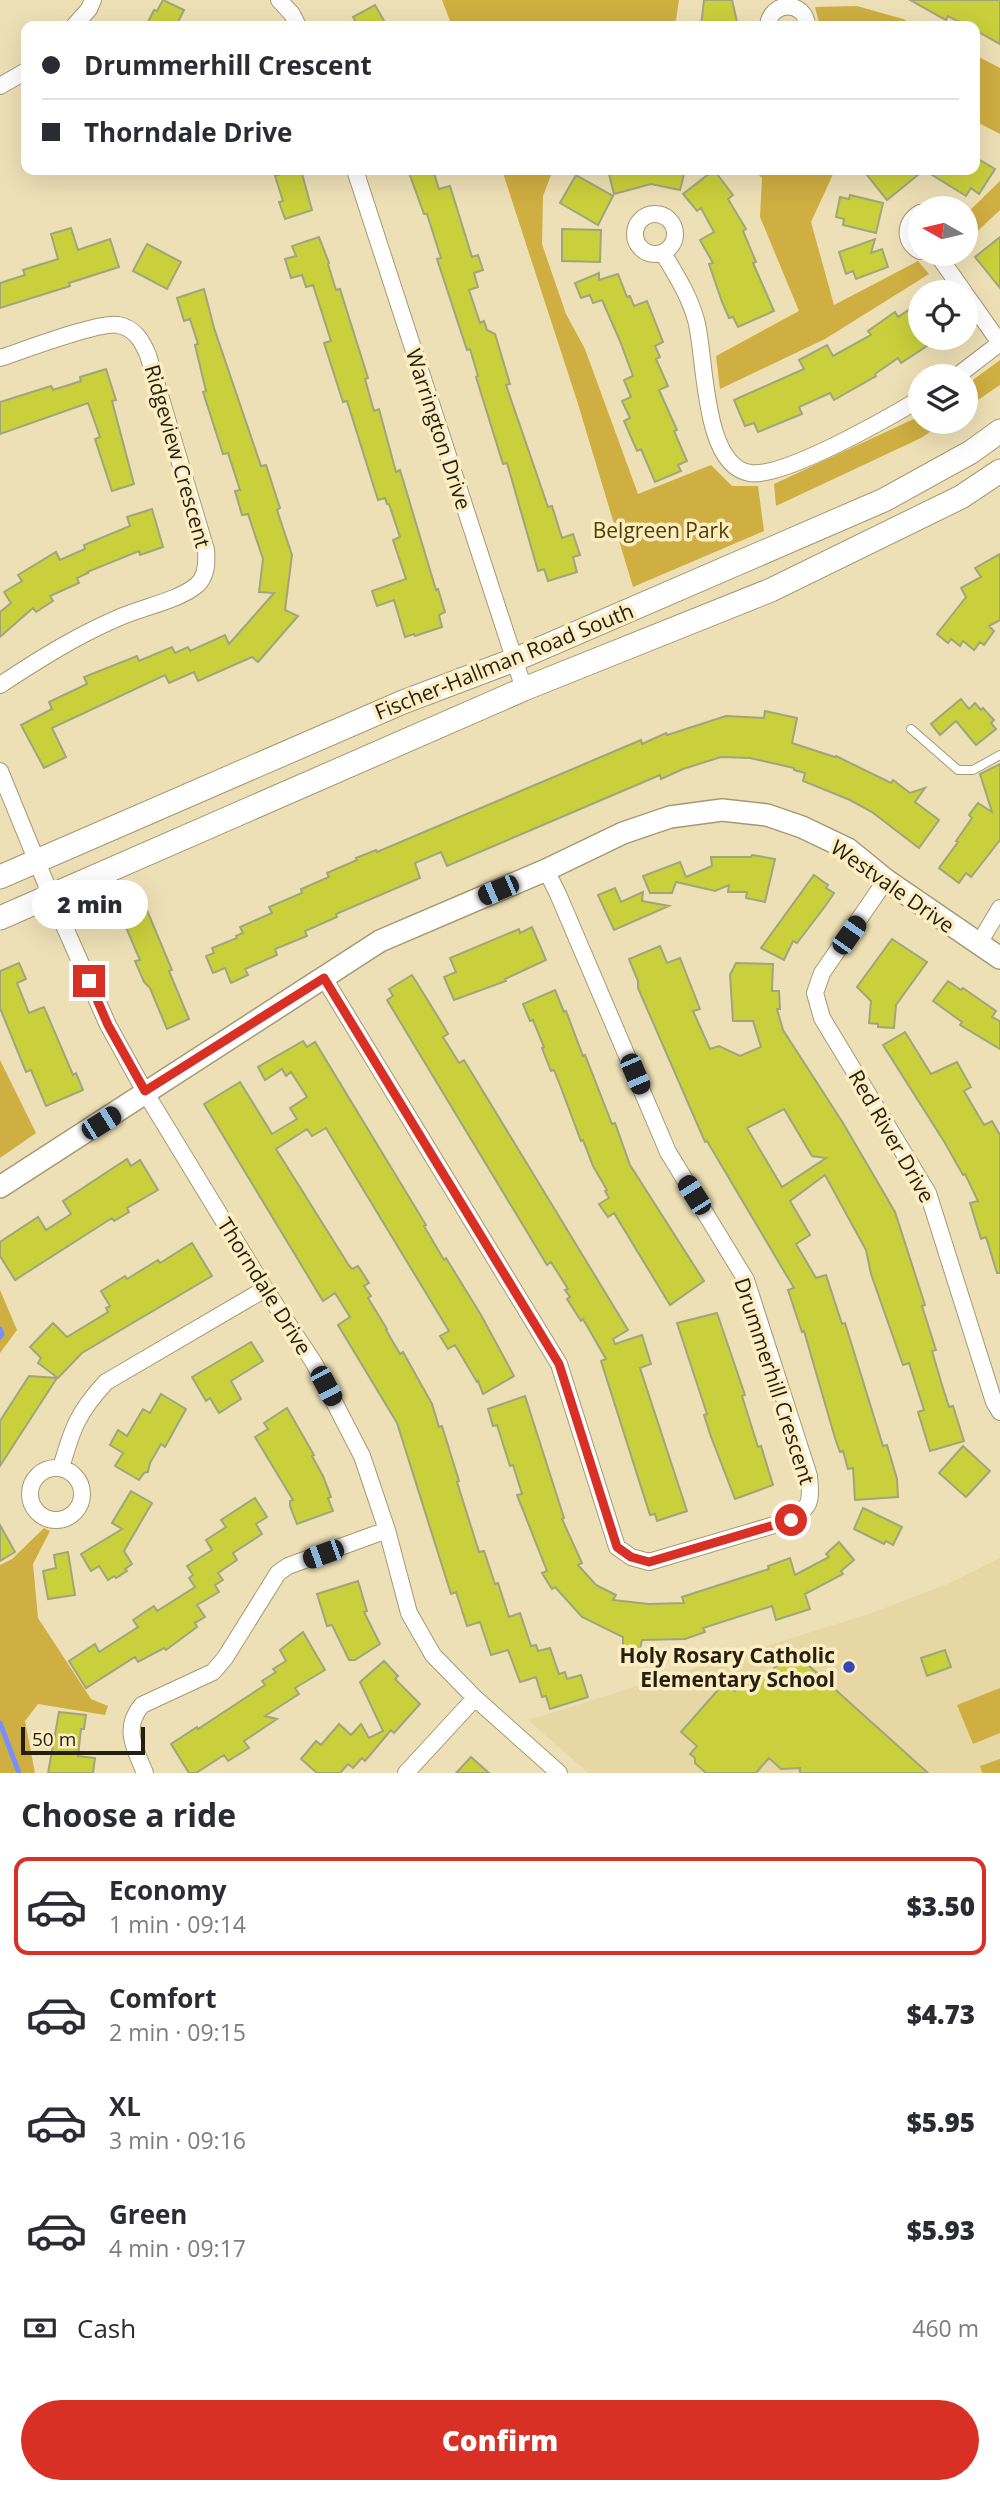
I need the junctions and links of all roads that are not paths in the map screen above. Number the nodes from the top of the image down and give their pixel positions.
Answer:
1 (93, 0) edge
2 (279, 0) edge
3 (784, 3) edge
4 (78, 21) edge
5 (296, 21) edge
6 (769, 21) edge
7 (806, 21) edge
8 (21, 74) edge
9 (0, 86) edge
10 (357, 175) edge
11 (663, 253) dead end
12 (978, 312) edge
13 (1000, 343) edge
14 (0, 358) edge
15 (973, 364) edge
16 (908, 406) edge
17 (1000, 431) edge
18 (1000, 471) edge
19 (514, 660) junction
20 (0, 685) edge
21 (524, 689) junction
22 (911, 729) dead end
23 (1000, 755) edge
24 (0, 771) edge
25 (38, 862) junction
26 (546, 870) junction
27 (0, 877) edge
28 (886, 880) junction
29 (51, 896) junction
30 (1000, 908) edge
31 (0, 918) edge
32 (978, 945) junction
33 (1000, 958) edge
34 (324, 978) junction
35 (145, 1091) junction
36 (0, 1187) edge
37 (265, 1289) junction
38 (1000, 1412) edge
39 (61, 1468) dead end
40 (387, 1530) junction
41 (475, 1698) junction
42 (145, 1773) edge
43 (406, 1773) edge
44 (559, 1773) edge

1 - 4 street
2 - 5 street
3 - 6 street
3 - 7 street
8 - 9 street
10 - 19 street, Warrington Drive
11 - 16 street
12 - 13 street
13 - 15 street
14 - 20 street, Ridgeview Crescent
17 - 19 main road, Fischer-Hallman Road South
18 - 21 main road, Fischer-Hallman Road South
19 - 21 street, Warrington Drive
19 - 25 main road, Fischer-Hallman Road South
21 - 29 main road, Fischer-Hallman Road South
22 - 23 lane
24 - 25 street, Thorndale Drive
25 - 27 main road, Fischer-Hallman Road South
25 - 29 street, Thorndale Drive
26 - 28 street, Westvale Drive
26 - 34 street, Westvale Drive
26 - 34 street, Drummerhill Crescent
28 - 32 street, Westvale Drive
28 - 38 street, Red River Drive
29 - 31 main road, Fischer-Hallman Road South
29 - 35 street, Thorndale Drive
30 - 32 street
32 - 33 street, Westvale Drive
34 - 35 street, Westvale Drive
35 - 36 street, Westvale Drive
35 - 37 street, Thorndale Drive
37 - 39 street
37 - 40 street, Thorndale Drive
40 - 41 street, Thorndale Drive
40 - 42 street
41 - 43 street
41 - 44 street, Thorndale Drive

